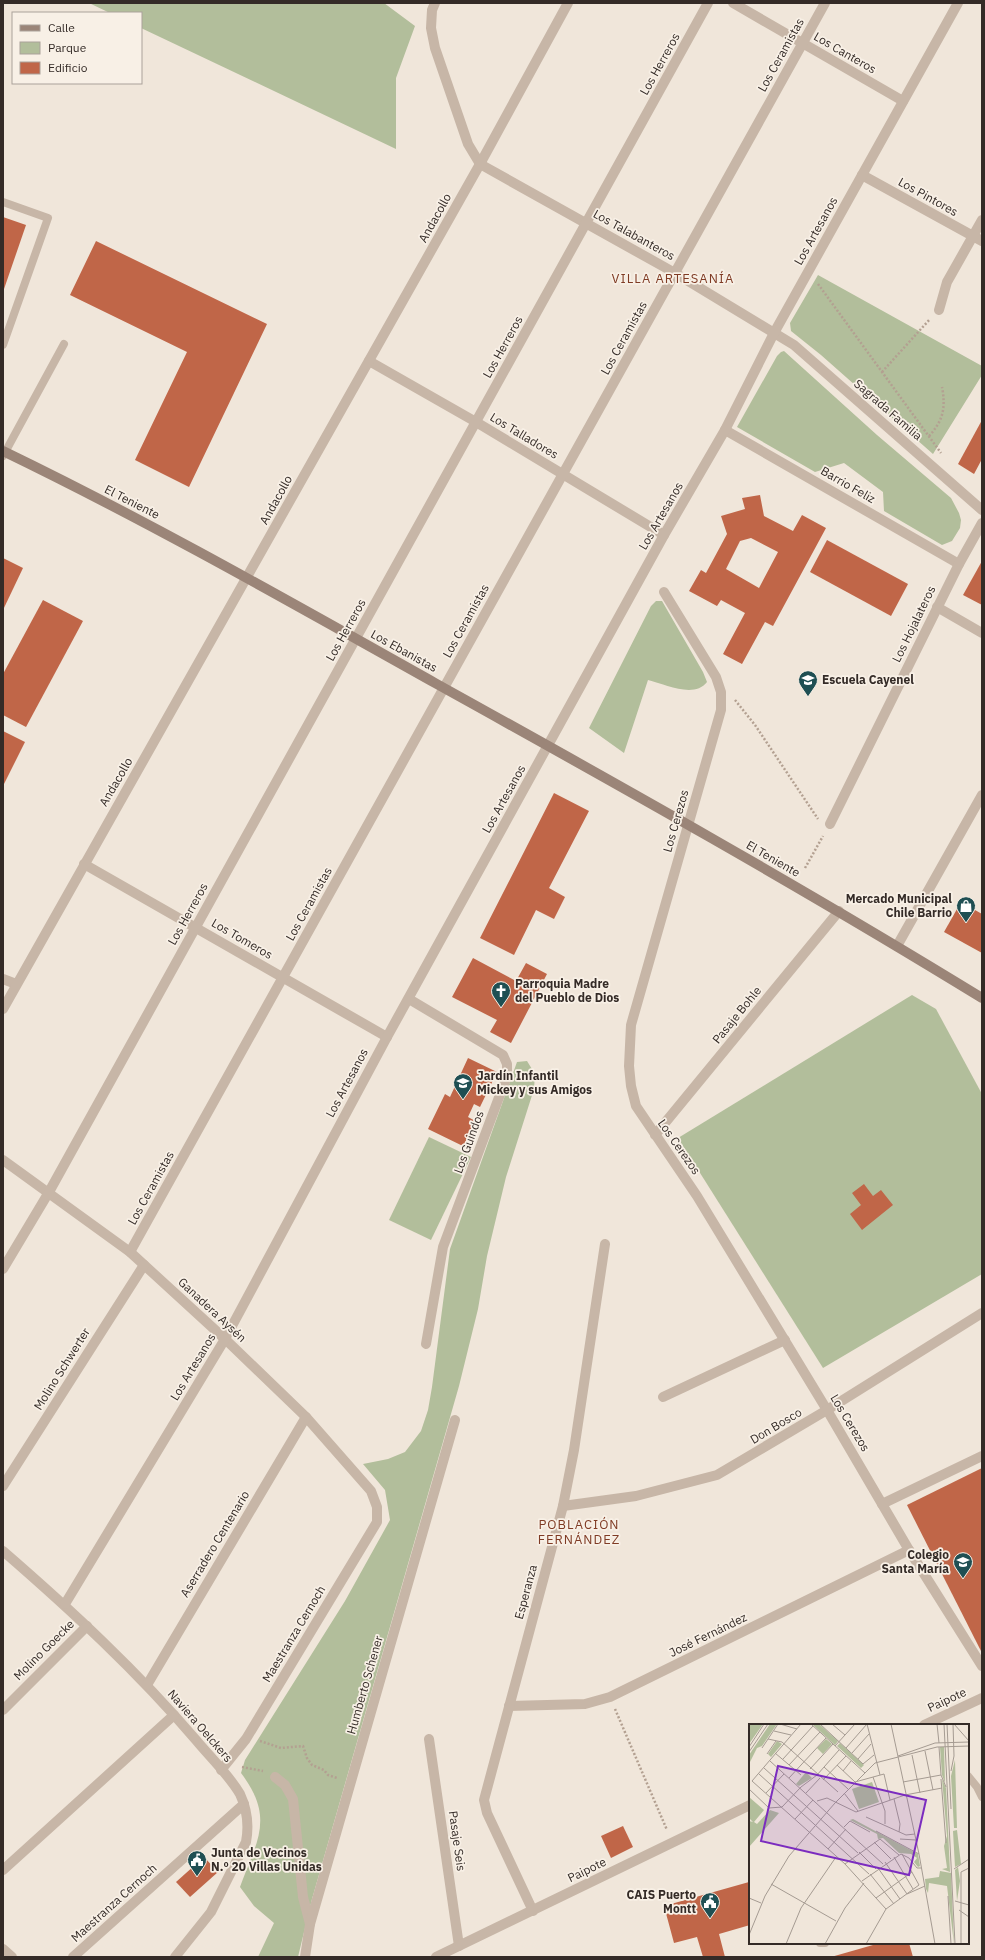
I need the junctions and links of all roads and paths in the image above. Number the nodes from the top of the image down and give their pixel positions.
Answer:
1 (435, 3) edge
2 (568, 3) edge
3 (708, 3) edge
4 (733, 3) edge
5 (825, 3) edge
6 (958, 3) edge
7 (803, 43) junction
8 (903, 101) junction
9 (480, 164) junction
10 (862, 175) junction
11 (3, 202) edge
12 (982, 220) edge
13 (586, 224) junction
14 (978, 239) edge
15 (808, 271) junction
16 (675, 273) junction
17 (939, 310) joint
18 (774, 334) junction
19 (64, 344) dead end
20 (3, 345) edge
21 (369, 360) junction
22 (882, 372) junction
23 (942, 387) dead end
24 (476, 422) junction
25 (725, 430) junction
26 (929, 436) junction
27 (4, 453) edge
28 (942, 455) dead end
29 (563, 474) junction
30 (982, 510) edge
31 (982, 524) edge
32 (664, 535) junction
33 (959, 564) junction
34 (247, 578) junction
35 (664, 592) dead end
36 (937, 607) junction
37 (982, 633) edge
38 (356, 639) junction
39 (444, 688) junction
40 (721, 692) junction
41 (548, 746) junction
42 (982, 795) edge
43 (689, 824) junction
44 (828, 827) junction
45 (84, 864) junction
46 (805, 868) dead end
47 (839, 911) junction
48 (196, 928) junction
49 (897, 946) junction
50 (283, 977) junction
51 (3, 979) edge
52 (16, 984) junction
53 (982, 998) edge
54 (409, 999) junction
55 (3, 1009) edge
56 (387, 1037) junction
57 (655, 1135) junction
58 (3, 1160) edge
59 (49, 1192) junction
60 (605, 1244) dead end
61 (130, 1252) junction
62 (144, 1265) junction
63 (3, 1269) edge
64 (982, 1313) edge
65 (225, 1339) junction
66 (785, 1340) junction
67 (426, 1344) dead end
68 (663, 1397) dead end
69 (827, 1410) junction
70 (306, 1417) junction
71 (455, 1420) dead end
72 (982, 1456) edge
73 (3, 1486) edge
74 (882, 1504) junction
75 (563, 1506) junction
76 (377, 1507) joint
77 (3, 1550) edge
78 (909, 1550) junction
79 (65, 1604) junction
80 (87, 1626) junction
81 (982, 1666) edge
82 (147, 1685) junction
83 (610, 1697) junction
84 (982, 1698) edge
85 (509, 1706) junction
86 (3, 1710) edge
87 (174, 1715) junction
88 (926, 1724) edge
89 (246, 1739) junction
90 (430, 1739) dead end
91 (224, 1768) junction
92 (324, 1770) dead end
93 (275, 1777) joint
94 (969, 1777) edge
95 (982, 1797) edge
96 (244, 1804) junction
97 (749, 1805) edge
98 (672, 1843) junction
99 (3, 1870) edge
100 (533, 1911) junction
101 (310, 1924) junction
102 (459, 1946) junction
103 (3, 1949) edge
104 (12, 1957) edge
105 (73, 1957) edge
106 (175, 1957) edge
107 (305, 1957) edge
108 (436, 1957) edge

1 - 9 street
2 - 9 street, Andacollo
3 - 13 street, Los Herreros
4 - 7 street, Los Canteros
5 - 7 street, Los Ceramistas
6 - 8 street, Los Artesanos
7 - 8 street, Los Canteros
7 - 16 street, Los Ceramistas
8 - 10 street, Los Artesanos
9 - 13 street, Los Talabanteros
9 - 21 street, Andacollo
10 - 14 street, Los Pintores
10 - 15 street, Los Artesanos
11 - 20 lane
12 - 14 street
13 - 16 street, Los Talabanteros
13 - 24 street, Los Herreros
14 - 17 street
15 - 18 street, Los Artesanos
15 - 22 path
16 - 18 street, Los Talabanteros
16 - 29 street, Los Ceramistas
17 - 22 path
18 - 25 street, Los Artesanos
18 - 30 street, Sagrada Familia
19 - 27 lane
21 - 24 street, Los Talladores
21 - 34 street, Andacollo
22 - 26 path
23 - 26 path
24 - 29 street, Los Talladores
24 - 38 street, Los Herreros
25 - 32 street, Los Artesanos
25 - 33 street, Barrio Feliz
26 - 28 path
27 - 34 main road, El Teniente
29 - 32 street, Los Talladores
29 - 39 street, Los Ceramistas
31 - 33 street, Los Hojalateros
32 - 41 street, Los Artesanos
33 - 36 street, Los Hojalateros
34 - 38 main road, Los Ebanistas
34 - 45 street, Andacollo
35 - 40 street, Los Cerezos
36 - 37 street
36 - 44 street, Los Hojalateros
38 - 39 main road, Los Ebanistas
38 - 48 street, Los Herreros
39 - 41 main road, Los Ebanistas
39 - 50 street, Los Ceramistas
40 - 43 street, Los Cerezos
40 - 44 path
41 - 43 main road, El Teniente
41 - 54 street, Los Artesanos
42 - 49 street
43 - 47 main road, El Teniente
43 - 57 street, Los Cerezos
44 - 46 path
45 - 48 street, Los Tomeros
45 - 52 street, Andacollo
47 - 49 main road, El Teniente
47 - 57 street, Pasaje Bohle
48 - 50 street, Los Tomeros
48 - 59 street, Los Herreros
49 - 53 main road, El Teniente
50 - 56 street, Los Tomeros
50 - 61 street, Los Ceramistas
51 - 52 street
52 - 55 street, Andacollo
54 - 56 street, Los Artesanos
54 - 67 street, Los Guindos
56 - 65 street, Los Artesanos
57 - 66 street, Los Cerezos
58 - 59 street, Ganadera Aysén
59 - 61 street, Ganadera Aysén
59 - 63 street, Los Herreros
60 - 75 street, Esperanza
61 - 62 street, Ganadera Aysén
62 - 65 street, Ganadera Aysén
62 - 73 street, Molino Schwerter
64 - 69 street, Don Bosco
65 - 70 street, Ganadera Aysén
65 - 79 street, Los Artesanos
66 - 68 street
66 - 69 street, Los Cerezos
69 - 74 street, Los Cerezos
69 - 75 street, Don Bosco
70 - 76 street, Ganadera Aysén
70 - 82 street, Aserradero Centenario
71 - 101 street, Humberto Schener
72 - 74 street
74 - 78 street, Los Cerezos
75 - 85 street, Esperanza
76 - 89 street, Maestranza Cernoch
77 - 79 street, Naviera Oelckers
78 - 81 street, Los Cerezos
78 - 83 street, José Fernández
79 - 80 street, Naviera Oelckers
80 - 82 street, Naviera Oelckers
80 - 86 street, Molino Goecke
82 - 87 street, Naviera Oelckers
83 - 85 street, José Fernández
83 - 98 path
84 - 88 street, Paipote
85 - 100 street, Esperanza
87 - 91 street, Naviera Oelckers
87 - 99 street
89 - 91 street, Maestranza Cernoch
89 - 92 path
90 - 102 street, Pasaje Seis
91 - 93 path
91 - 96 street, Naviera Oelckers
93 - 101 street
94 - 95 lane
96 - 105 street, Maestranza Cernoch
96 - 106 street, Naviera Oelckers
97 - 98 street, Paipote
98 - 100 street, Paipote
100 - 102 street, Paipote
101 - 107 street, Humberto Schener
102 - 108 street, Paipote
103 - 104 street

